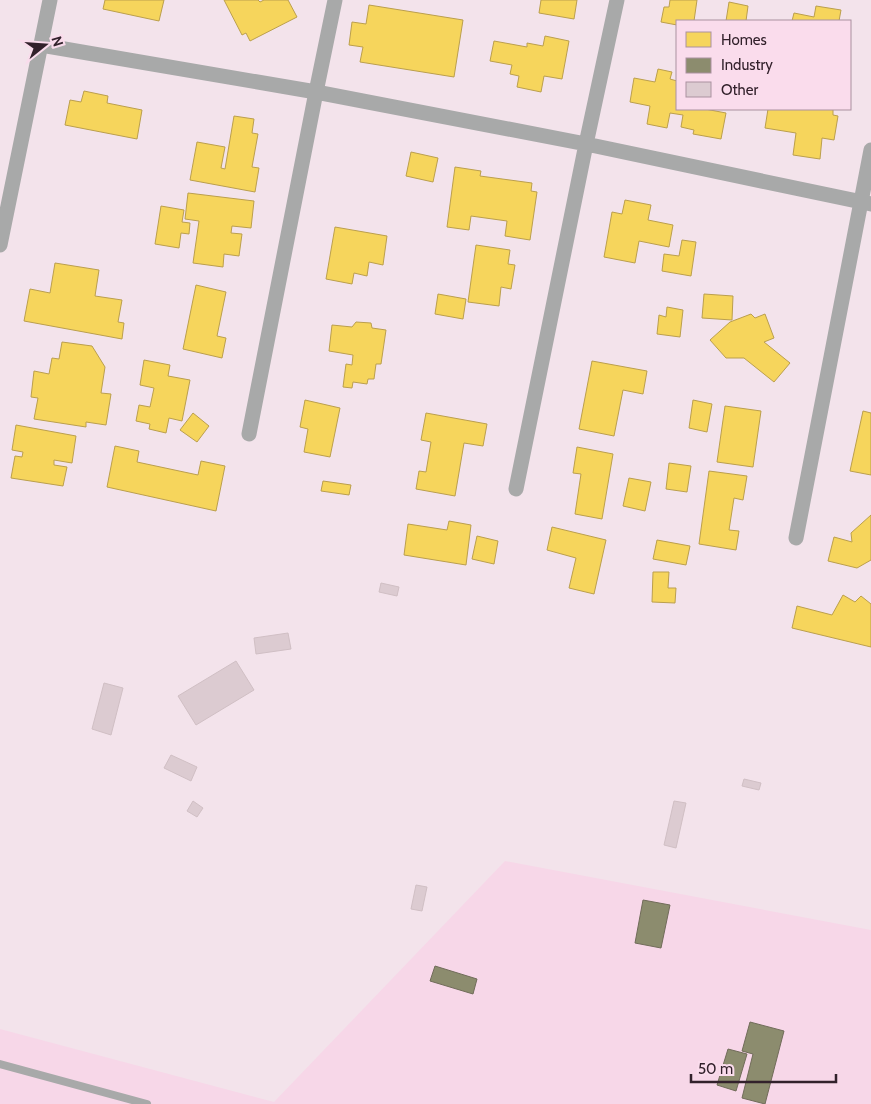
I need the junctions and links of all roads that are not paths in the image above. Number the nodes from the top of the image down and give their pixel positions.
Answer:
1 (50, 0) edge
2 (335, 0) edge
3 (617, 0) edge
4 (42, 45) junction
5 (316, 92) junction
6 (586, 144) junction
7 (871, 150) edge
8 (866, 203) edge
9 (0, 246) edge
10 (249, 434) dead end
11 (516, 489) dead end
12 (796, 538) dead end
13 (0, 1064) edge
14 (147, 1104) edge

1 - 4 street
2 - 5 street
3 - 6 street
4 - 5 street
4 - 9 street
5 - 6 street
5 - 10 street
6 - 8 street
6 - 11 street
7 - 8 street
8 - 12 street
13 - 14 lane

